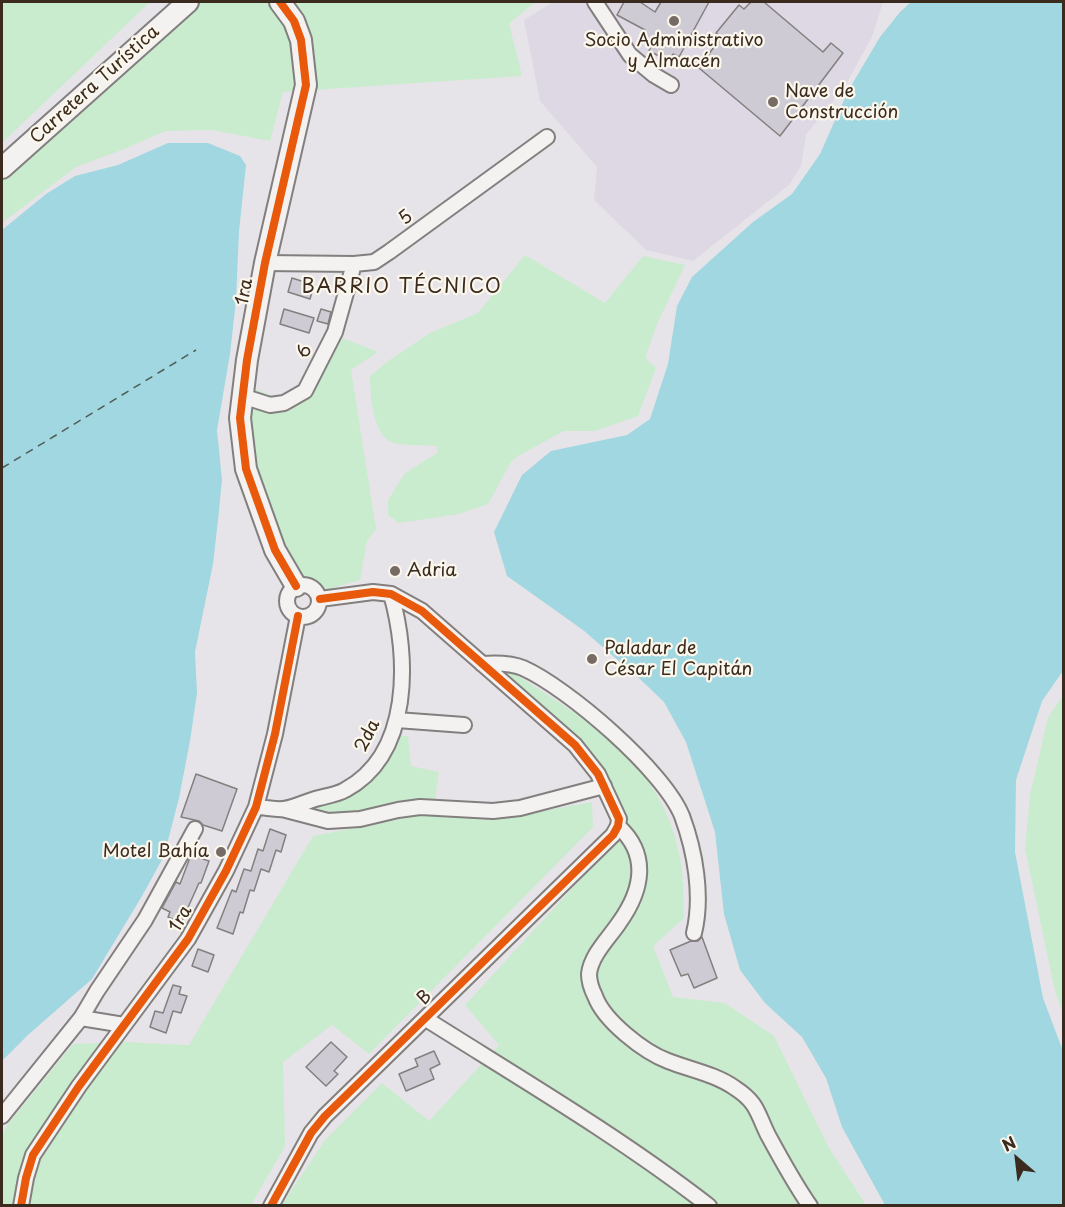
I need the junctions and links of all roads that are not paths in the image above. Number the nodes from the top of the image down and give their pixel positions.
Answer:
1 (188, 2) edge
2 (279, 2) edge
3 (596, 2) edge
4 (671, 85) dead end
5 (547, 137) dead end
6 (2, 168) edge
7 (265, 263) junction
8 (354, 264) junction
9 (242, 396) junction
10 (296, 586) junction
11 (391, 594) junction
12 (320, 599) junction
13 (298, 616) junction
14 (482, 664) junction
15 (397, 720) junction
16 (464, 725) dead end
17 (604, 786) junction
18 (256, 807) junction
19 (282, 809) junction
20 (618, 826) junction
21 (195, 829) dead end
22 (693, 933) dead end
23 (81, 1018) junction
24 (426, 1019) junction
25 (124, 1025) junction
26 (2, 1116) edge
27 (21, 1206) edge
28 (271, 1206) edge
29 (709, 1206) edge
30 (810, 1206) edge

1 - 6 street, Carretera Turística
2 - 7 street, 1ra
3 - 4 street
5 - 8 street, 5
7 - 8 street, 5
7 - 9 street, 1ra
8 - 9 street, 6
9 - 10 street, 1ra
10 - 12 street
10 - 13 street, 1ra
11 - 12 street
11 - 14 street
11 - 15 street, 2da
12 - 13 street
13 - 18 street, 1ra
14 - 17 street
14 - 22 street
15 - 16 street
15 - 19 street, 2da
17 - 19 street
17 - 20 street
18 - 19 street, 2da
18 - 25 street, 1ra
20 - 24 street, B
20 - 30 street
21 - 23 street
23 - 25 street
23 - 26 street
24 - 28 street, B
24 - 29 street
25 - 27 street, 1ra

